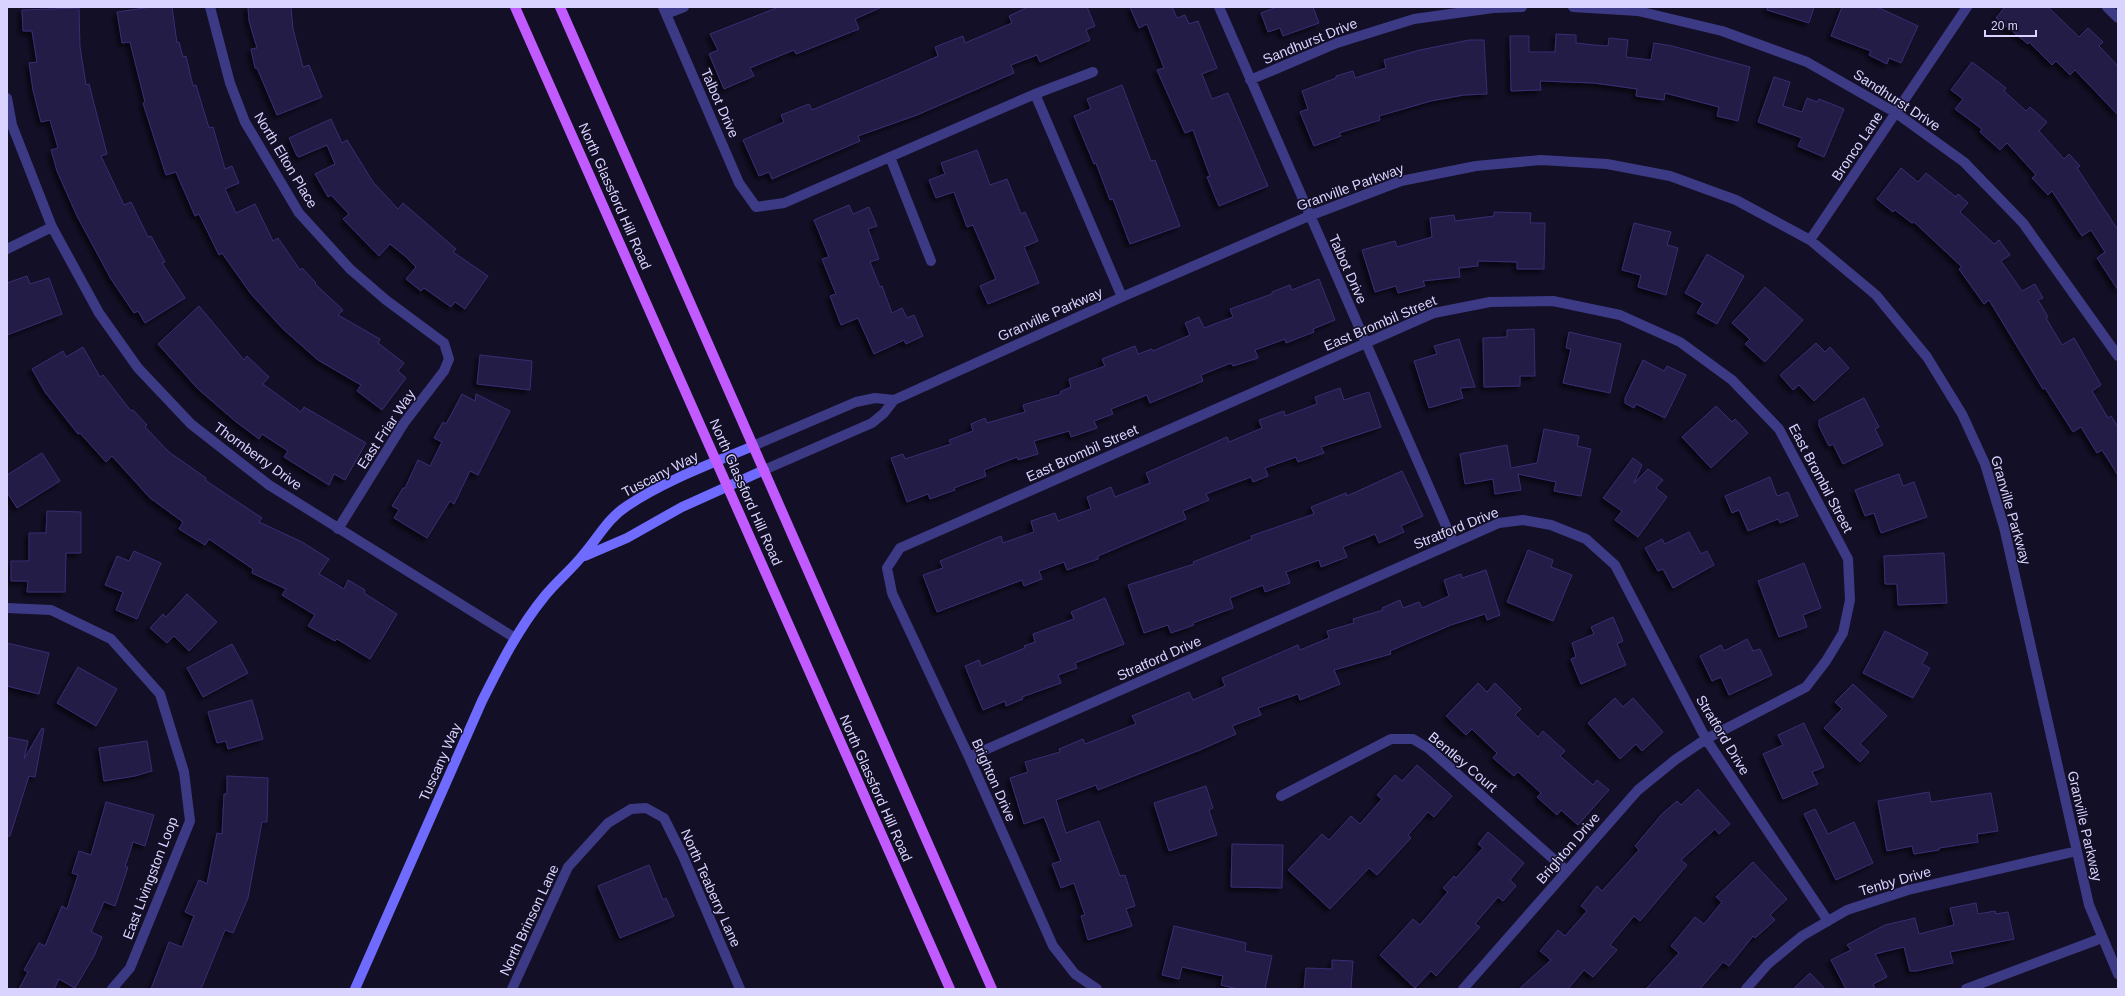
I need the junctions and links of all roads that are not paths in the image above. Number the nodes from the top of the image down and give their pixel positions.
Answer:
1 (210, 7) edge
2 (515, 7) edge
3 (560, 7) edge
4 (684, 7) edge
5 (1219, 7) edge
6 (1522, 7) edge
7 (1573, 7) edge
8 (1967, 7) edge
9 (2107, 7) edge
10 (664, 11) edge
11 (2118, 18) edge
12 (1093, 72) dead end
13 (1250, 80) junction
14 (1035, 94) junction
15 (7, 98) edge
16 (1896, 113) junction
17 (890, 157) junction
18 (1309, 216) junction
19 (52, 227) junction
20 (1810, 240) junction
21 (7, 249) edge
22 (930, 261) dead end
23 (1122, 297) junction
24 (444, 342) joint
25 (1365, 344) junction
26 (2118, 356) edge
27 (894, 400) junction
28 (753, 446) junction
29 (717, 461) junction
30 (764, 470) junction
31 (728, 486) junction
32 (338, 529) junction
33 (1453, 542) junction
34 (578, 562) junction
35 (887, 568) joint
36 (7, 608) edge
37 (515, 638) junction
38 (1706, 739) junction
39 (969, 757) junction
40 (1281, 796) dead end
41 (646, 808) joint
42 (2077, 851) junction
43 (1567, 871) junction
44 (1828, 921) junction
45 (2102, 938) junction
46 (2118, 974) edge
47 (112, 989) edge
48 (355, 989) edge
49 (512, 989) edge
50 (740, 989) edge
51 (950, 989) edge
52 (992, 989) edge
53 (1097, 989) edge
54 (1463, 989) edge
55 (1746, 989) edge
56 (1966, 989) edge

1 - 24 street, North Elton Place
2 - 29 main road, North Glassford Hill Road
3 - 28 main road, North Glassford Hill Road
4 - 10 street
5 - 13 street, Talbot Drive
6 - 13 street, Sandhurst Drive
7 - 16 street, Sandhurst Drive
8 - 16 street, Bronco Lane
9 - 11 street
10 - 17 street, Talbot Drive
12 - 14 street
13 - 18 street, Talbot Drive
14 - 17 street
14 - 23 street
15 - 19 street, Thornberry Drive
16 - 20 street, Bronco Lane
16 - 26 street, Sandhurst Drive
17 - 22 street
18 - 20 street, Granville Parkway
18 - 23 street, Granville Parkway
18 - 25 street, Talbot Drive
19 - 21 street
19 - 32 street, Thornberry Drive
20 - 42 street, Granville Parkway
23 - 27 street, Granville Parkway
24 - 32 street, East Friar Way
25 - 33 street, Talbot Drive
25 - 35 street, East Brombil Street
25 - 38 street, East Brombil Street
27 - 28 street, Granville Parkway
27 - 30 street, Granville Parkway
28 - 29 street, Tuscany Way
28 - 30 main road, North Glassford Hill Road
29 - 31 main road, North Glassford Hill Road
29 - 34 street, Tuscany Way
30 - 31 street, Tuscany Way
30 - 52 main road, North Glassford Hill Road
31 - 34 street, Tuscany Way
31 - 51 main road, North Glassford Hill Road
32 - 37 street, Thornberry Drive
33 - 38 street, Stratford Drive
33 - 39 street, Stratford Drive
34 - 37 street, Tuscany Way
35 - 39 street, Brighton Drive
36 - 47 street, East Livingston Loop
37 - 48 street, Tuscany Way
38 - 43 street, Brighton Drive
38 - 44 street, Stratford Drive
39 - 53 street, Brighton Drive
40 - 43 street, Bentley Court
41 - 49 street, North Brinson Lane
41 - 50 street, North Teaberry Lane
42 - 44 street, Tenby Drive
42 - 45 street, Granville Parkway
43 - 54 street, Brighton Drive
44 - 55 street, Tenby Drive
45 - 46 street, Granville Parkway
45 - 56 street

